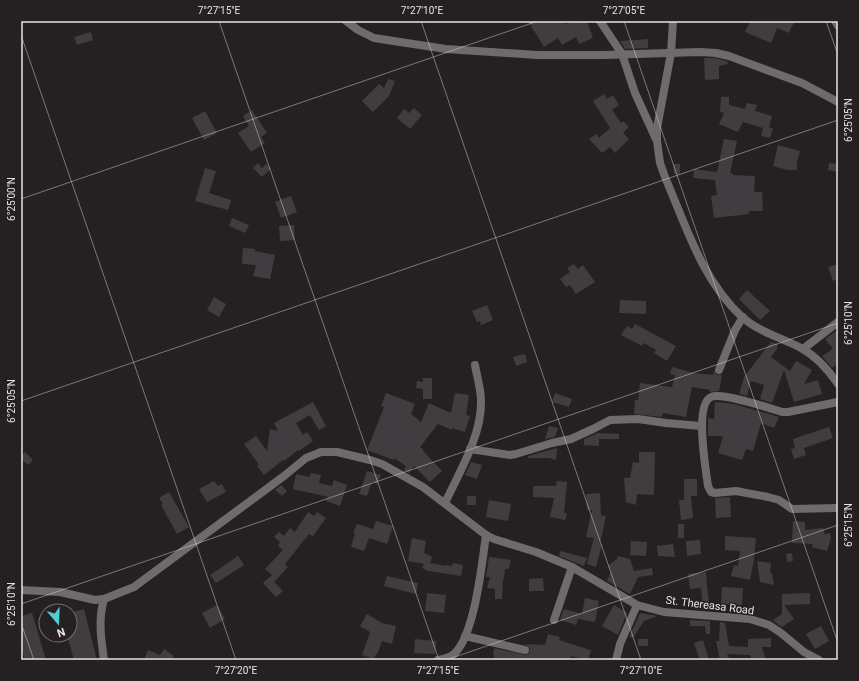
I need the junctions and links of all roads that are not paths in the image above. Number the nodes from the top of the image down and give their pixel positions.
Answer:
1 (346, 21) edge
2 (600, 21) edge
3 (673, 21) edge
4 (835, 21) edge
5 (838, 26) edge
6 (671, 53) junction
7 (622, 54) junction
8 (838, 102) edge
9 (657, 141) junction
10 (743, 317) junction
11 (838, 322) edge
12 (803, 349) junction
13 (475, 365) dead end
14 (719, 370) dead end
15 (838, 384) edge
16 (838, 402) edge
17 (701, 426) junction
18 (470, 449) junction
19 (445, 503) junction
20 (837, 508) dead end
21 (486, 535) junction
22 (572, 567) junction
23 (21, 590) edge
24 (104, 599) junction
25 (637, 605) junction
26 (554, 620) dead end
27 (465, 636) junction
28 (525, 650) dead end
29 (104, 660) edge
30 (438, 660) edge
31 (616, 660) edge
32 (818, 660) edge

1 - 7 street
2 - 7 street
3 - 6 street
4 - 5 street
6 - 7 street
6 - 8 street
6 - 9 street
7 - 9 street
9 - 10 street
10 - 12 street
10 - 14 street
11 - 12 street
12 - 15 street
13 - 18 street
16 - 17 street
17 - 18 street
17 - 20 street
18 - 19 street
19 - 21 street, St. Thereasa Road
19 - 24 street, St. Thereasa Road
21 - 22 street, St. Thereasa Road
21 - 27 street
22 - 25 street, St. Thereasa Road
22 - 26 street
23 - 24 street
24 - 29 street
25 - 31 street
25 - 32 street, St. Thereasa Road
27 - 28 street
27 - 30 street

